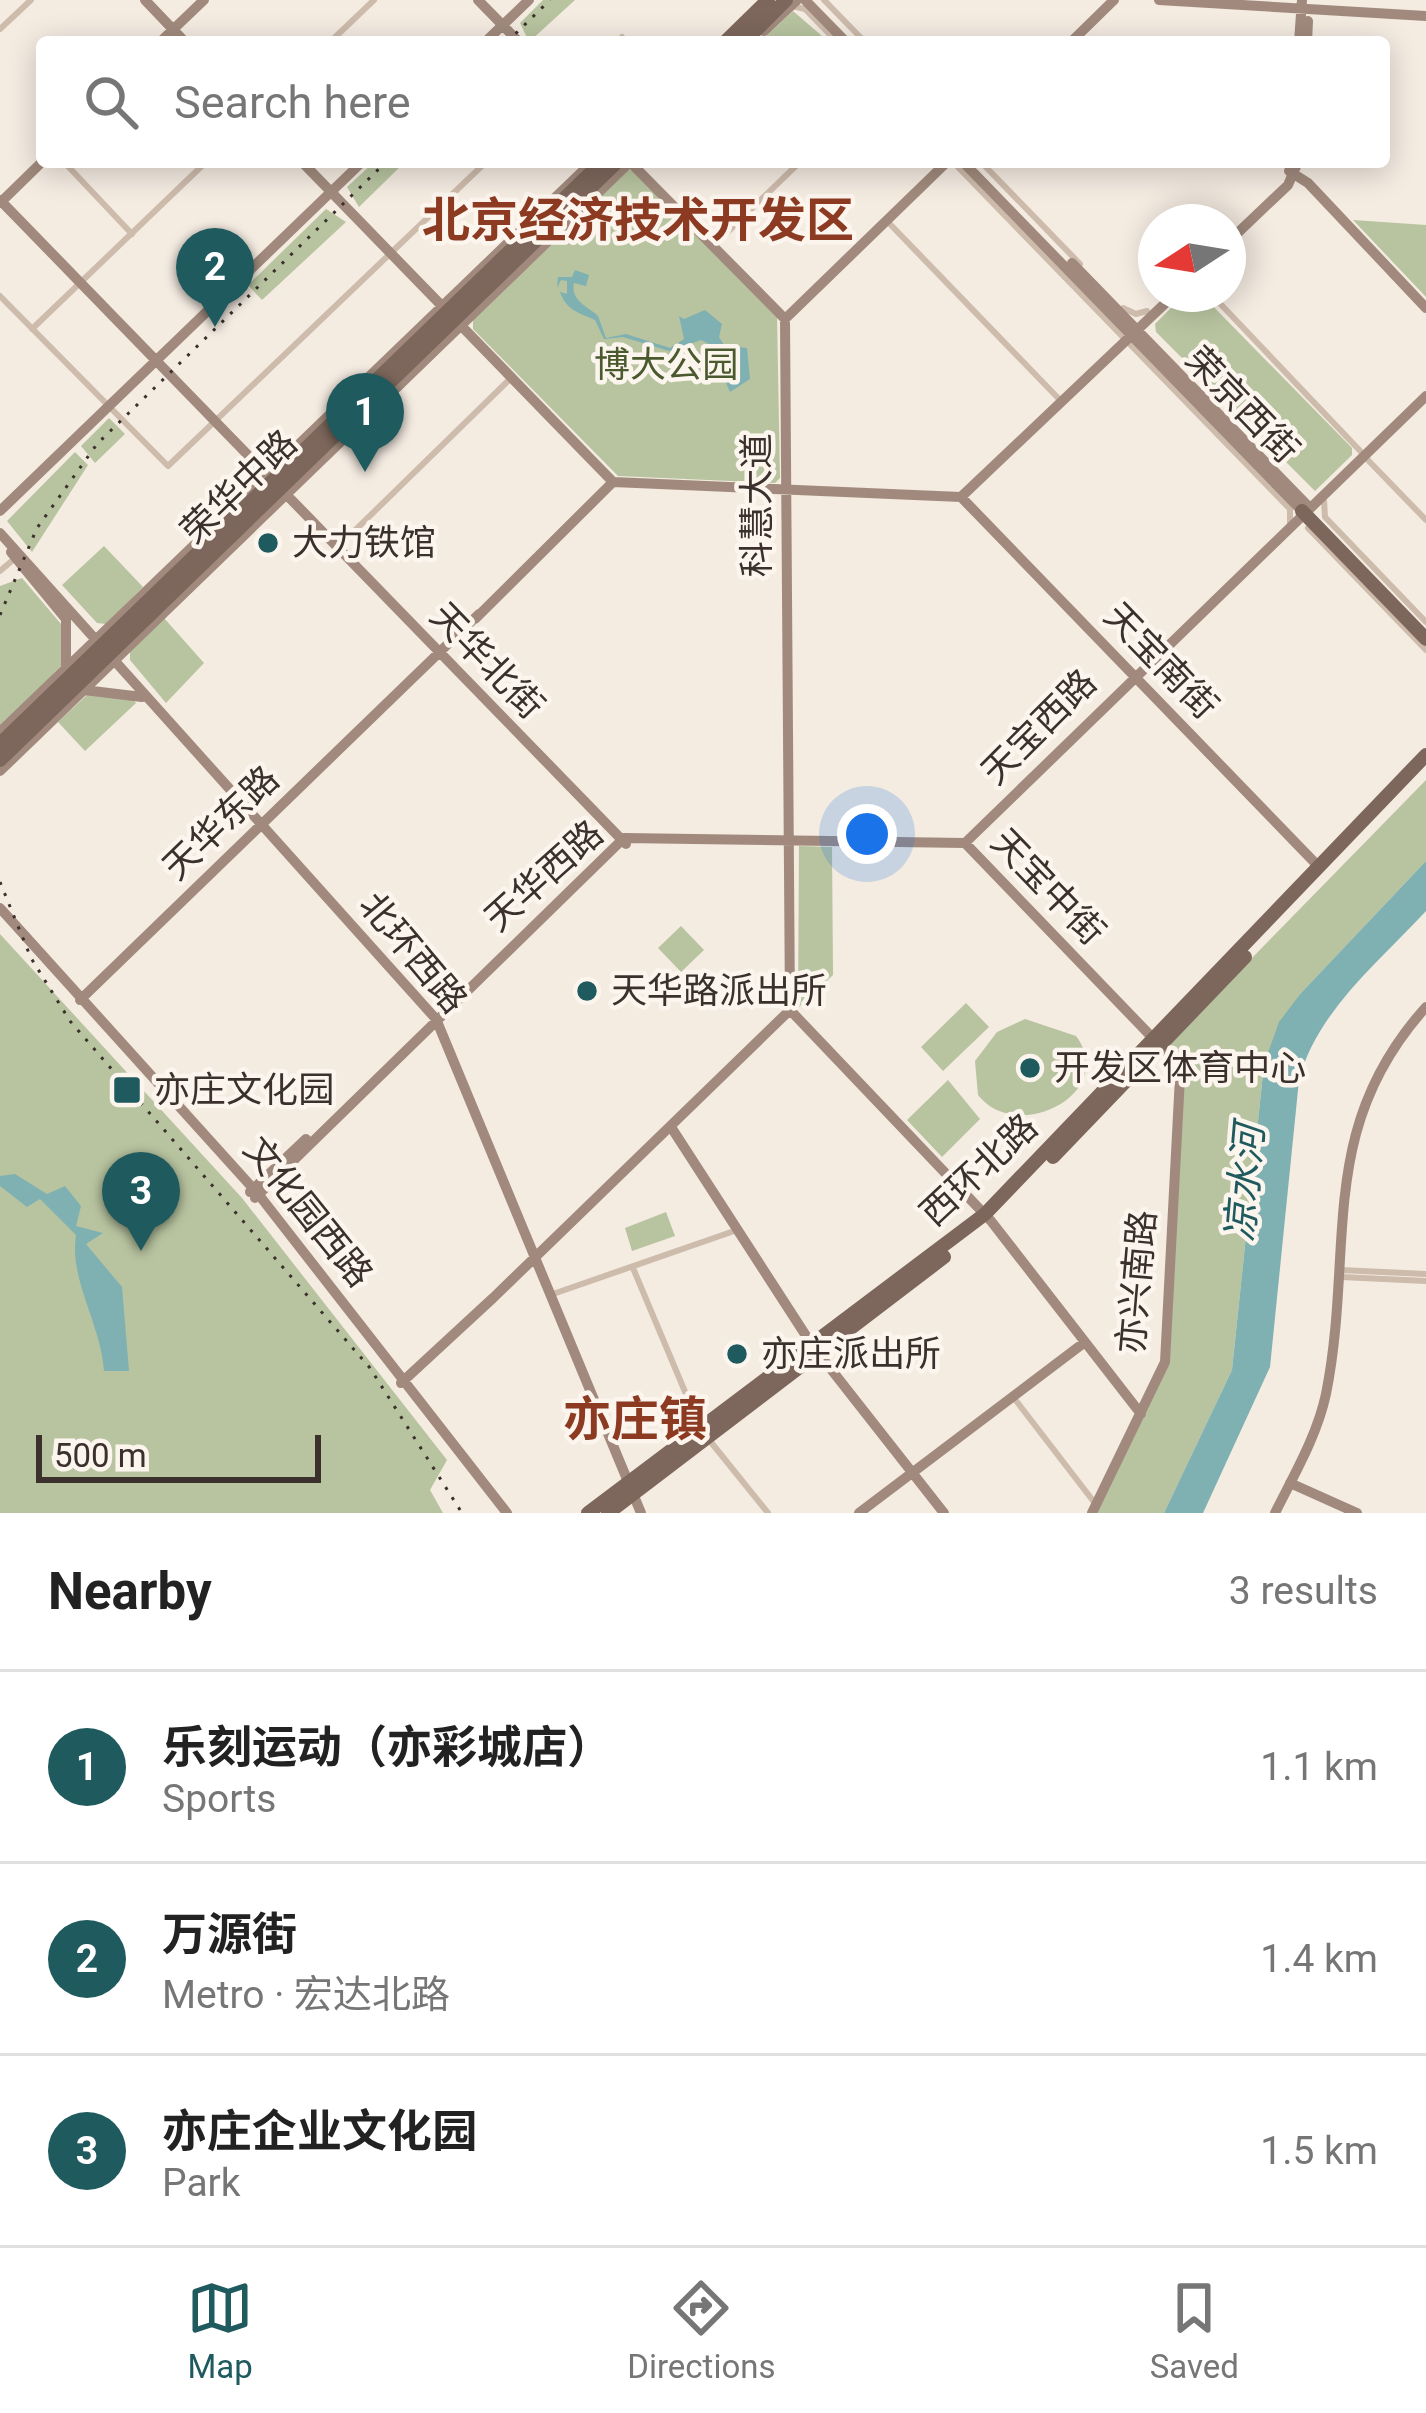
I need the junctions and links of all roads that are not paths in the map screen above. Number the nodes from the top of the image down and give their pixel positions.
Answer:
1 (31, 0) edge
2 (145, 0) edge
3 (207, 0) edge
4 (374, 0) edge
5 (478, 0) edge
6 (529, 0) edge
7 (759, 0) edge
8 (768, 0) edge
9 (814, 0) edge
10 (824, 0) edge
11 (1114, 0) edge
12 (1159, 0) edge
13 (1269, 0) edge
14 (794, 2) edge
15 (1305, 4) edge
16 (1426, 13) edge
17 (502, 25) junction
18 (0, 29) edge
19 (171, 36) edge
20 (174, 36) edge
21 (336, 36) edge
22 (491, 36) edge
23 (513, 36) edge
24 (722, 36) edge
25 (731, 36) edge
26 (756, 36) edge
27 (831, 36) edge
28 (838, 36) edge
29 (853, 36) edge
30 (855, 36) edge
31 (1076, 36) edge
32 (1303, 36) edge
33 (36, 166) edge
34 (70, 168) edge
35 (200, 168) edge
36 (308, 168) edge
37 (356, 168) edge
38 (480, 168) edge
39 (586, 168) edge
40 (596, 168) edge
41 (611, 168) edge
42 (624, 168) edge
43 (636, 168) edge
44 (794, 168) edge
45 (943, 168) edge
46 (956, 168) edge
47 (969, 168) edge
48 (982, 168) edge
49 (983, 168) edge
50 (1293, 168) edge
51 (1294, 168) edge
52 (331, 192) junction
53 (596, 195) junction
54 (1, 199) edge
55 (575, 202) junction
56 (885, 219) junction
57 (1246, 222) edge
58 (132, 234) junction
59 (713, 246) junction
60 (390, 254) junction
61 (496, 263) junction
62 (479, 268) junction
63 (82, 282) junction
64 (0, 296) edge
65 (1426, 308) edge
66 (1228, 312) edge
67 (1149, 314) junction
68 (450, 316) junction
69 (785, 319) junction
70 (32, 329) junction
71 (1130, 333) junction
72 (158, 360) junction
73 (423, 362) junction
74 (404, 368) junction
75 (511, 378) junction
76 (1426, 396) edge
77 (1060, 400) junction
78 (109, 407) junction
79 (218, 420) junction
80 (1364, 456) junction
81 (279, 482) junction
82 (614, 482) junction
83 (787, 490) junction
84 (961, 497) junction
85 (1311, 509) junction
86 (0, 511) edge
87 (1426, 520) edge
88 (1290, 523) junction
89 (252, 528) junction
90 (232, 535) junction
91 (0, 536) edge
92 (340, 544) junction
93 (12, 556) junction
94 (1261, 556) junction
95 (0, 572) edge
96 (155, 593) junction
97 (139, 598) junction
98 (1378, 601) junction
99 (1394, 607) junction
100 (1426, 625) edge
101 (1426, 639) edge
102 (1426, 650) edge
103 (440, 651) junction
104 (104, 652) junction
105 (65, 669) junction
106 (1133, 675) junction
107 (84, 690) junction
108 (40, 693) junction
109 (142, 697) junction
110 (58, 714) junction
111 (36, 717) junction
112 (0, 732) edge
113 (0, 743) edge
114 (1426, 755) edge
115 (0, 760) edge
116 (1426, 766) edge
117 (0, 771) edge
118 (260, 827) junction
119 (622, 840) junction
120 (789, 840) junction
121 (965, 843) junction
122 (1319, 867) junction
123 (0, 908) edge
124 (0, 917) edge
125 (80, 1000) junction
126 (1426, 1007) edge
127 (790, 1010) junction
128 (1426, 1017) edge
129 (433, 1022) junction
130 (1156, 1043) junction
131 (670, 1127) junction
132 (254, 1194) junction
133 (988, 1217) junction
134 (737, 1230) junction
135 (534, 1258) junction
136 (633, 1268) junction
137 (1341, 1273) junction
138 (1426, 1278) edge
139 (553, 1294) junction
140 (1085, 1342) junction
141 (815, 1349) junction
142 (403, 1385) junction
143 (1014, 1397) junction
144 (1141, 1414) junction
145 (704, 1433) junction
146 (913, 1472) junction
147 (1293, 1484) junction
148 (632, 1488) junction
149 (1094, 1509) edge
150 (502, 1513) edge
151 (588, 1513) edge
152 (608, 1513) edge
153 (639, 1513) edge
154 (767, 1513) edge
155 (859, 1513) edge
156 (944, 1513) edge
157 (1278, 1513) edge
158 (1357, 1513) edge

1 - 18 street
2 - 19 street
3 - 20 street
4 - 21 street
5 - 17 street
6 - 17 street
7 - 24 street
8 - 25 main road
9 - 29 street
10 - 30 street
11 - 31 street
12 - 15 street
13 - 15 street
14 - 26 main road
14 - 27 street
14 - 28 street
15 - 16 street
15 - 32 street
17 - 22 street
17 - 23 street
33 - 54 street
34 - 58 street
35 - 58 street
36 - 52 street
37 - 52 street
38 - 60 street
39 - 62 street
40 - 61 main road, 荣华中路
41 - 55 main road, 荣华中路
42 - 53 street
43 - 59 street
44 - 59 street
45 - 56 street
46 - 71 street
47 - 71 street, 荣京西街
48 - 71 street, 荣京西街
49 - 67 street
50 - 57 street
51 - 65 street
52 - 60 street
52 - 72 street
53 - 55 street
53 - 68 street
54 - 63 street
55 - 68 main road, 荣华中路
56 - 69 street
56 - 77 street
58 - 63 street
59 - 69 street
60 - 68 street
60 - 79 street
61 - 62 street
61 - 68 main road, 荣华中路
62 - 68 street
63 - 70 street
63 - 72 street
64 - 70 street
66 - 80 street
67 - 71 street
67 - 85 street
68 - 73 street
68 - 74 main road, 荣华中路
68 - 75 street
68 - 81 main road, 荣华中路
69 - 83 street, 科慧大道
70 - 78 street
71 - 77 street
71 - 85 street, 荣京西街
71 - 88 street
72 - 78 street
72 - 79 street
73 - 74 street
73 - 81 street
74 - 81 main road, 荣华中路
75 - 82 street
75 - 92 street
76 - 80 street
77 - 84 street
78 - 79 street
78 - 86 street
79 - 81 street
80 - 85 street
80 - 87 street
81 - 89 street
81 - 90 main road, 荣华中路
81 - 92 street, 天华北街
81 - 96 main road, 荣华中路
81 - 97 street
81 - 103 street, 天华北街
82 - 83 street
82 - 103 street, 天华东路
83 - 84 street
83 - 120 street, 科慧大道
84 - 106 street, 天宝南街
85 - 88 street, 天宝西路
85 - 94 street, 天宝西路
85 - 98 street
85 - 99 main road, 荣京西街
85 - 100 main road, 荣京西街
88 - 94 street, 天宝西路
89 - 90 street
89 - 104 street
90 - 104 main road, 荣华中路
91 - 93 street
91 - 104 street
92 - 103 street, 天华北街
93 - 95 street
93 - 104 street
93 - 105 street
94 - 106 street, 天宝西路
96 - 97 street
96 - 104 main road, 荣华中路
97 - 104 street
98 - 99 main road
98 - 102 street
99 - 101 main road, 荣京西街
103 - 118 street, 天华东路
103 - 119 street, 天华北街
104 - 105 street
104 - 107 street
104 - 109 street, 北环西路
104 - 111 main road
104 - 118 street, 北环西路
105 - 108 street
106 - 121 street, 天宝西路
106 - 122 street, 天宝南街
107 - 109 street
107 - 110 street
108 - 111 street
108 - 112 street
109 - 118 street, 北环西路
110 - 111 street
110 - 117 street
111 - 113 main road
111 - 115 main road
114 - 122 main road, 西环北路
116 - 130 main road, 西环北路
118 - 125 street, 天华东路
118 - 129 street, 北环西路
119 - 120 street, 天华西路
119 - 129 street, 天华西路
120 - 121 street, 天宝中街
120 - 127 street, 科慧大道
121 - 130 street, 天宝中街
122 - 130 main road, 西环北路
123 - 125 street, 文化园西路
124 - 125 street, 文化园西路
125 - 132 street, 文化园西路
126 - 137 street
127 - 131 street
127 - 133 street
128 - 137 street
129 - 132 street, 天华西路
129 - 135 street, 北环西路
130 - 133 main road, 西环北路
130 - 144 street, 亦兴南路
131 - 134 street
131 - 135 street
132 - 142 street, 文化园西路
133 - 140 street
133 - 141 main road, 西环北路
134 - 136 street
134 - 141 street
135 - 139 street, 北环西路
135 - 142 street
135 - 148 street, 北环西路
136 - 139 street
136 - 145 street
137 - 138 street
137 - 147 street
139 - 148 street, 北环西路
140 - 143 street
140 - 144 street
141 - 145 main road, 西环北路
141 - 146 street
142 - 150 street, 文化园西路
143 - 146 street
143 - 149 street
144 - 149 street, 亦兴南路
145 - 148 main road, 西环北路
145 - 154 street
146 - 155 street
146 - 156 street
147 - 157 street
147 - 158 street
148 - 151 main road
148 - 152 main road
148 - 153 street

